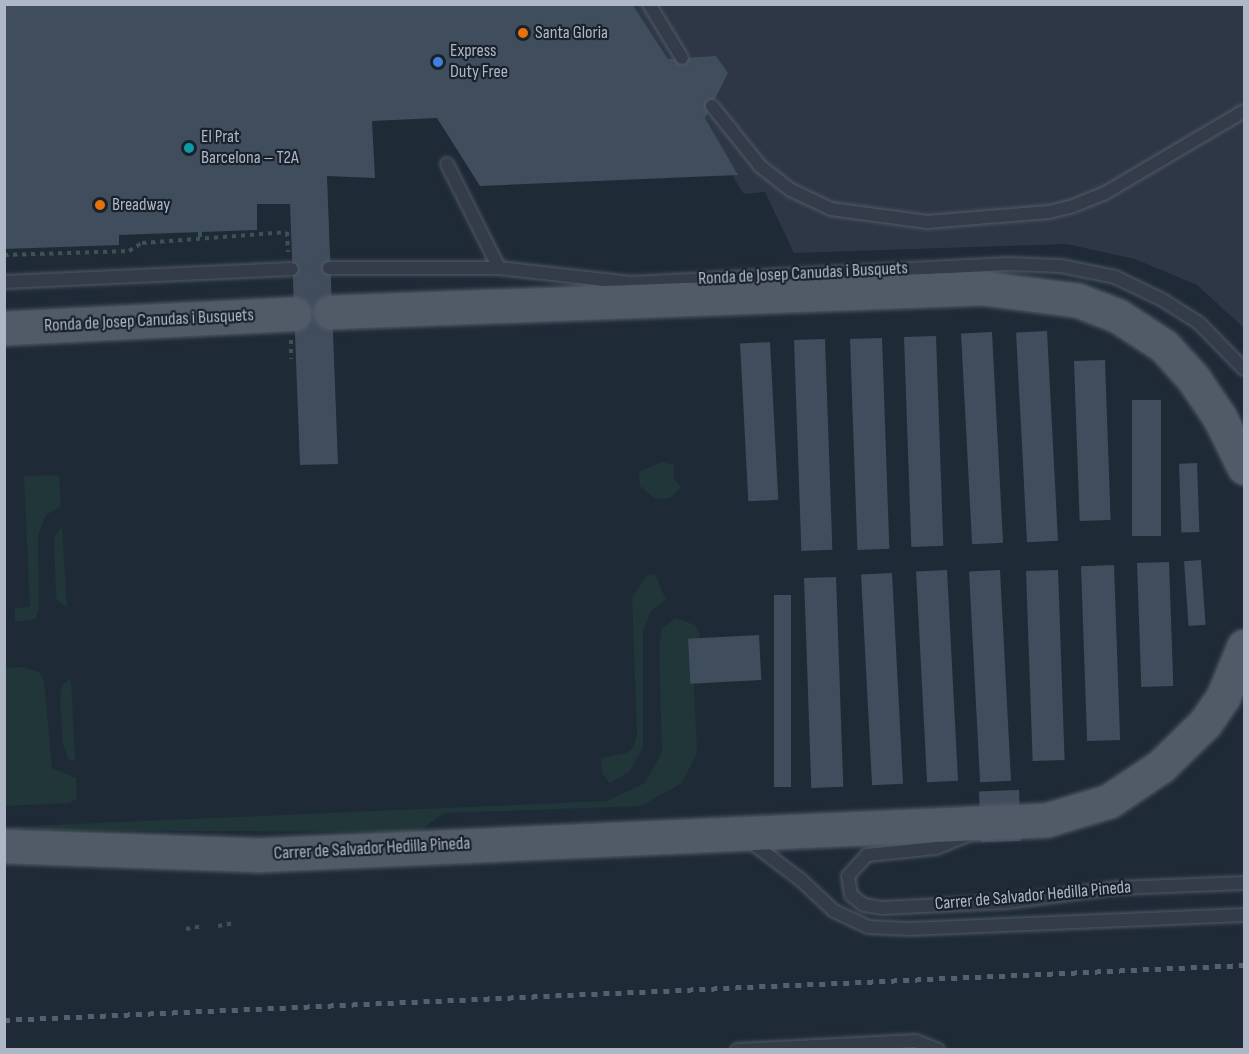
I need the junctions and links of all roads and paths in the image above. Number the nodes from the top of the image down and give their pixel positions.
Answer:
1 (649, 4) edge
2 (682, 58) dead end
3 (712, 106) dead end
4 (1245, 111) edge
5 (447, 164) dead end
6 (200, 232) dead end
7 (200, 240) dead end
8 (329, 268) dead end
9 (499, 268) junction
10 (292, 269) dead end
11 (4, 282) edge
12 (331, 312) dead end
13 (294, 314) dead end
14 (4, 328) edge
15 (1245, 369) edge
16 (1245, 467) edge
17 (1245, 646) edge
18 (987, 824) junction
19 (740, 835) junction
20 (4, 846) edge
21 (1245, 883) edge
22 (1245, 915) edge
23 (234, 923) dead end
24 (203, 926) dead end
25 (218, 926) dead end
26 (186, 929) dead end
27 (739, 1050) edge
28 (938, 1050) edge

1 - 2 lane
3 - 4 lane
5 - 9 lane
6 - 7 path
8 - 9 lane, Ronda de Josep Canudas i Busquets
9 - 15 lane, Ronda de Josep Canudas i Busquets
10 - 11 lane
12 - 16 main road, Ronda de Josep Canudas i Busquets
13 - 14 main road, Ronda de Josep Canudas i Busquets
17 - 18 main road
18 - 19 main road, Carrer de Salvador Hedilla Pineda
18 - 21 lane, Carrer de Salvador Hedilla Pineda
19 - 20 main road, Carrer de Salvador Hedilla Pineda
19 - 22 lane, Carrer de Salvador Hedilla Pineda
23 - 25 path
24 - 26 path
27 - 28 lane

